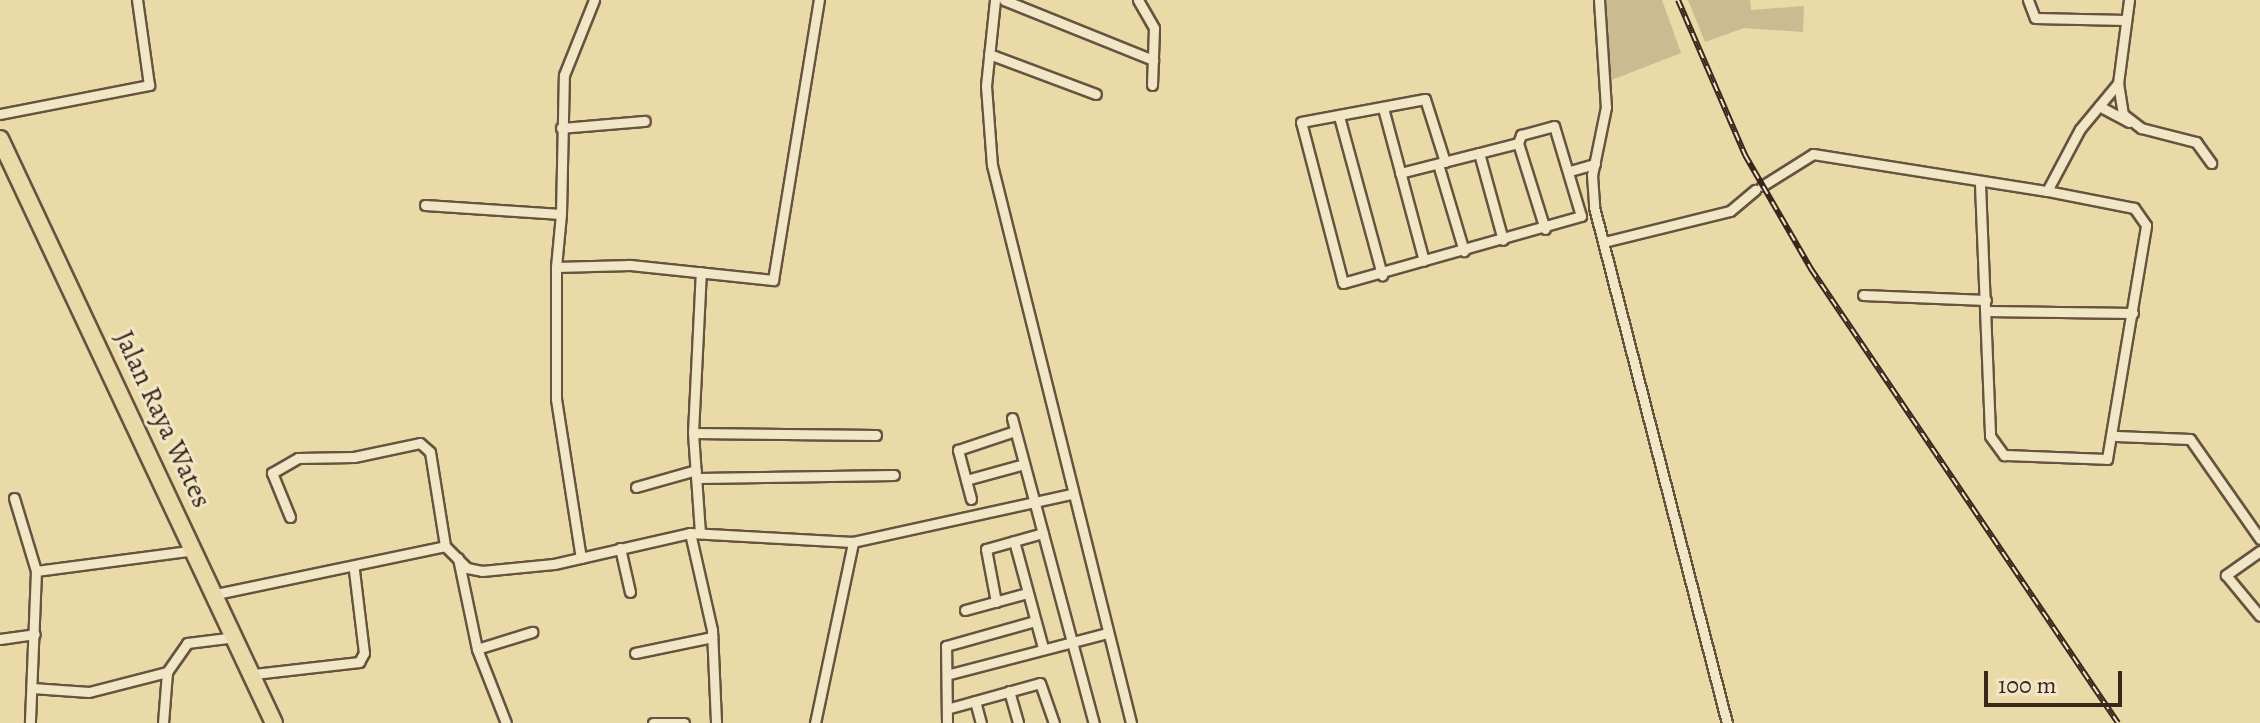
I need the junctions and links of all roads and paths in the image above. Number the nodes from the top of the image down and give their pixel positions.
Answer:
1 (594, 0) edge
2 (819, 0) edge
3 (995, 0) edge
4 (1004, 0) edge
5 (1138, 0) edge
6 (1599, 0) edge
7 (2028, 0) edge
8 (2129, 0) edge
9 (141, 2) edge
10 (2126, 20) junction
11 (989, 54) junction
12 (1148, 59) junction
13 (2118, 83) junction
14 (1152, 85) dead end
15 (1096, 94) dead end
16 (2099, 106) junction
17 (1383, 108) junction
18 (0, 114) edge
19 (1340, 120) junction
20 (645, 121) dead end
21 (2129, 122) junction
22 (561, 128) junction
23 (0, 139) edge
24 (1518, 143) junction
25 (1479, 153) junction
26 (1442, 163) junction
27 (2211, 163) dead end
28 (1595, 164) junction
29 (1570, 171) junction
30 (1400, 173) junction
31 (1592, 184) junction
32 (1980, 184) junction
33 (1575, 189) junction
34 (2047, 191) junction
35 (425, 205) dead end
36 (561, 214) junction
37 (1545, 229) junction
38 (1503, 240) junction
39 (1604, 242) junction
40 (1464, 251) junction
41 (1424, 261) junction
42 (556, 267) junction
43 (701, 272) junction
44 (1382, 275) junction
45 (1863, 295) dead end
46 (1986, 300) junction
47 (1986, 311) junction
48 (2133, 313) junction
49 (1012, 418) dead end
50 (1015, 431) junction
51 (693, 433) junction
52 (876, 435) dead end
53 (2116, 436) junction
54 (1024, 464) junction
55 (698, 474) junction
56 (894, 475) dead end
57 (966, 480) junction
58 (636, 487) dead end
59 (1072, 494) junction
60 (14, 498) dead end
61 (971, 499) dead end
62 (1035, 501) junction
63 (290, 517) dead end
64 (695, 533) junction
65 (1043, 533) junction
66 (2260, 539) edge
67 (1014, 541) junction
68 (853, 542) junction
69 (445, 546) junction
70 (620, 548) junction
71 (195, 549) junction
72 (2259, 553) edge
73 (458, 557) junction
74 (581, 558) junction
75 (354, 570) junction
76 (36, 571) junction
77 (630, 592) dead end
78 (1027, 593) junction
79 (216, 594) junction
80 (996, 602) junction
81 (965, 610) dead end
82 (2260, 616) edge
83 (1035, 621) junction
84 (532, 632) dead end
85 (1107, 633) junction
86 (35, 634) junction
87 (236, 637) junction
88 (712, 637) junction
89 (0, 639) edge
90 (1072, 642) junction
91 (1043, 648) junction
92 (477, 649) junction
93 (635, 653) dead end
94 (167, 672) junction
95 (254, 674) junction
96 (950, 674) junction
97 (32, 688) junction
98 (1009, 691) junction
99 (975, 701) junction
100 (950, 708) junction
101 (30, 723) edge
102 (163, 723) edge
103 (274, 723) edge
104 (506, 723) edge
105 (653, 723) edge
106 (684, 723) edge
107 (716, 723) edge
108 (815, 723) edge
109 (947, 723) edge
110 (981, 723) edge
111 (1018, 723) edge
112 (1054, 723) edge
113 (1094, 723) edge
114 (1131, 723) edge
115 (1727, 723) edge

1 - 22 street
2 - 43 street
3 - 11 street
4 - 12 street
5 - 12 street
6 - 28 street
7 - 10 street
8 - 10 street
9 - 18 street
10 - 13 street
11 - 15 street
11 - 59 street
12 - 14 street
13 - 16 street
13 - 21 street
16 - 21 street
16 - 34 street
17 - 19 street
17 - 26 street
17 - 30 street
19 - 44 street
19 - 44 street
20 - 22 street
21 - 27 street
22 - 36 street
23 - 71 highway, Jalan Raya Wates
24 - 25 street
24 - 29 street
24 - 37 street
25 - 26 street
25 - 38 street
26 - 30 street
26 - 40 street
28 - 29 street
28 - 31 street
29 - 33 street
30 - 41 street
31 - 33 street
31 - 39 street
32 - 34 street
32 - 39 street
32 - 46 street
33 - 37 street
34 - 48 street
35 - 36 street
36 - 42 street
37 - 38 street
38 - 40 street
39 - 115 street
40 - 41 street
41 - 44 street
42 - 43 street
42 - 74 street
43 - 51 street
45 - 46 street
46 - 47 street
47 - 48 street
47 - 53 street
48 - 53 street
49 - 50 street
50 - 54 street
50 - 57 street
51 - 52 street
51 - 55 street
53 - 66 street
54 - 57 street
54 - 62 street
55 - 56 street
55 - 58 street
55 - 64 street
57 - 61 street
59 - 62 street
59 - 85 street
60 - 76 street
62 - 65 street
62 - 68 street
63 - 69 street
64 - 68 street
64 - 70 street
64 - 88 street
65 - 67 street
65 - 90 street
67 - 78 street
67 - 80 street
68 - 108 street
69 - 73 street
69 - 75 street
70 - 74 street
70 - 77 street
71 - 76 street
71 - 79 highway, Jalan Raya Wates
72 - 82 street
73 - 74 street
73 - 92 street
75 - 79 street
75 - 95 street
76 - 86 street
78 - 80 street
78 - 83 street
79 - 87 highway, Jalan Raya Wates
80 - 81 street
83 - 91 street
83 - 96 street
84 - 92 street
85 - 90 street
85 - 114 street
86 - 89 street
86 - 97 street
87 - 94 street
87 - 95 highway, Jalan Raya Wates
88 - 93 street
88 - 107 street
90 - 91 street
90 - 113 street
91 - 96 street
92 - 104 street
94 - 97 street
94 - 102 street
95 - 103 highway, Jalan Raya Wates
96 - 100 street
97 - 101 street
98 - 99 street
98 - 111 street
98 - 112 street
99 - 100 street
99 - 110 street
100 - 109 street
105 - 106 street

